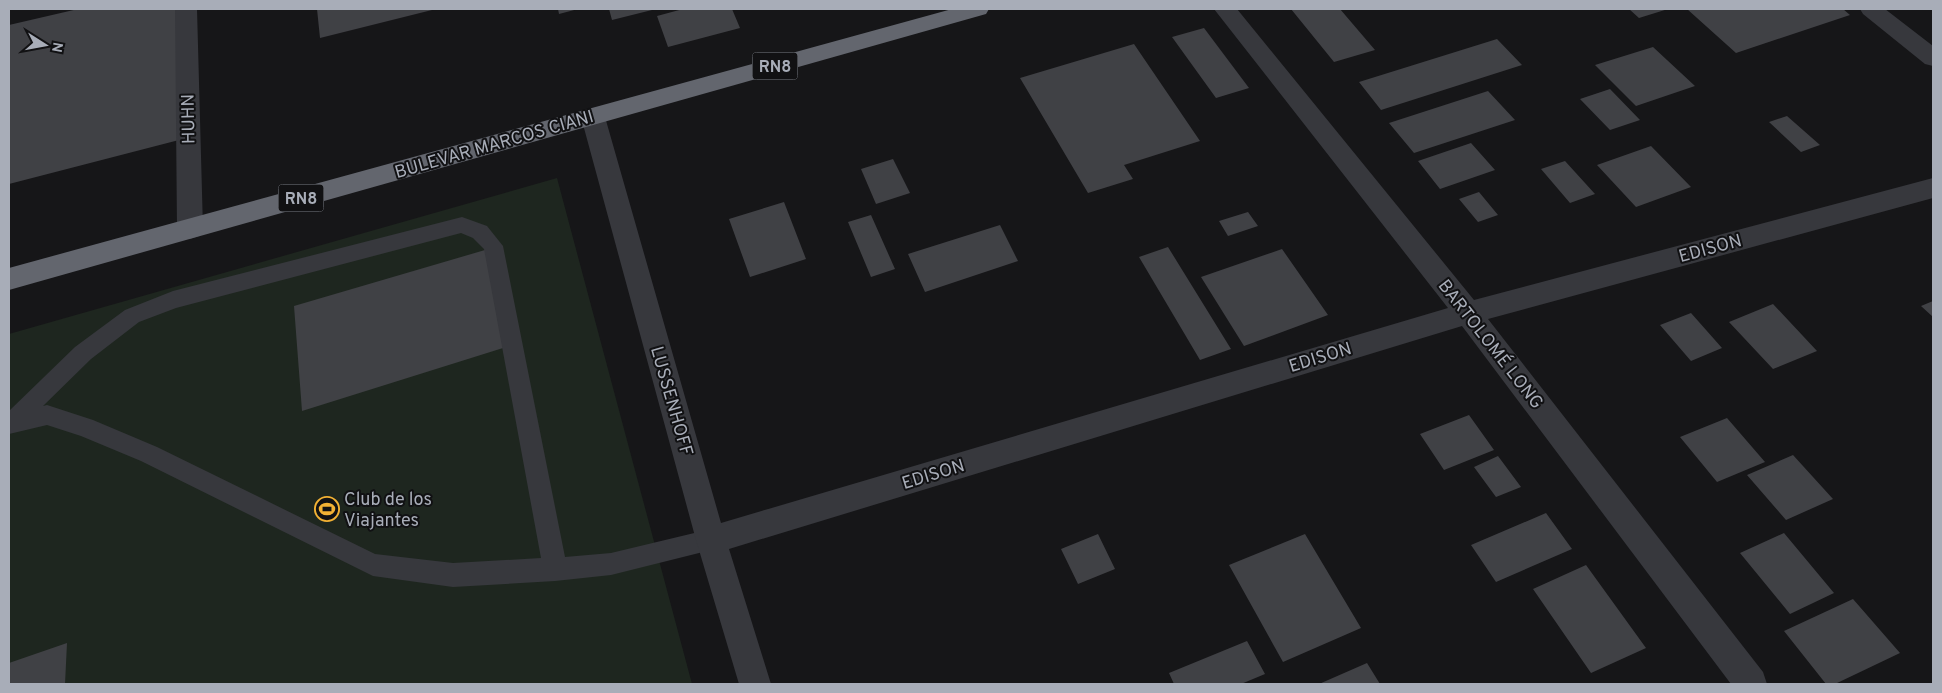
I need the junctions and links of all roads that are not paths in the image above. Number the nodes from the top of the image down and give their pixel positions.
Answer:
1 (186, 9) edge
2 (1225, 9) edge
3 (1871, 9) edge
4 (963, 11) edge
5 (1933, 58) edge
6 (592, 116) junction
7 (1933, 188) edge
8 (190, 229) junction
9 (9, 279) edge
10 (1468, 313) junction
11 (10, 424) edge
12 (711, 540) junction
13 (554, 569) junction
14 (755, 684) edge
15 (1751, 684) edge

1 - 8 street, HUHN
2 - 10 street, BARTOLOMÉ LONG
3 - 5 street
4 - 6 highway, BULEVAR MARCOS CIANI / RN8
6 - 8 highway, BULEVAR MARCOS CIANI / RN8
6 - 12 street, LUSSENHOFF
7 - 10 street, EDISON
8 - 9 highway, BULEVAR MARCOS CIANI / RN8
10 - 12 street, EDISON
10 - 15 street, BARTOLOMÉ LONG
11 - 13 lane
11 - 13 lane
12 - 13 lane
12 - 14 street, LUSSENHOFF

